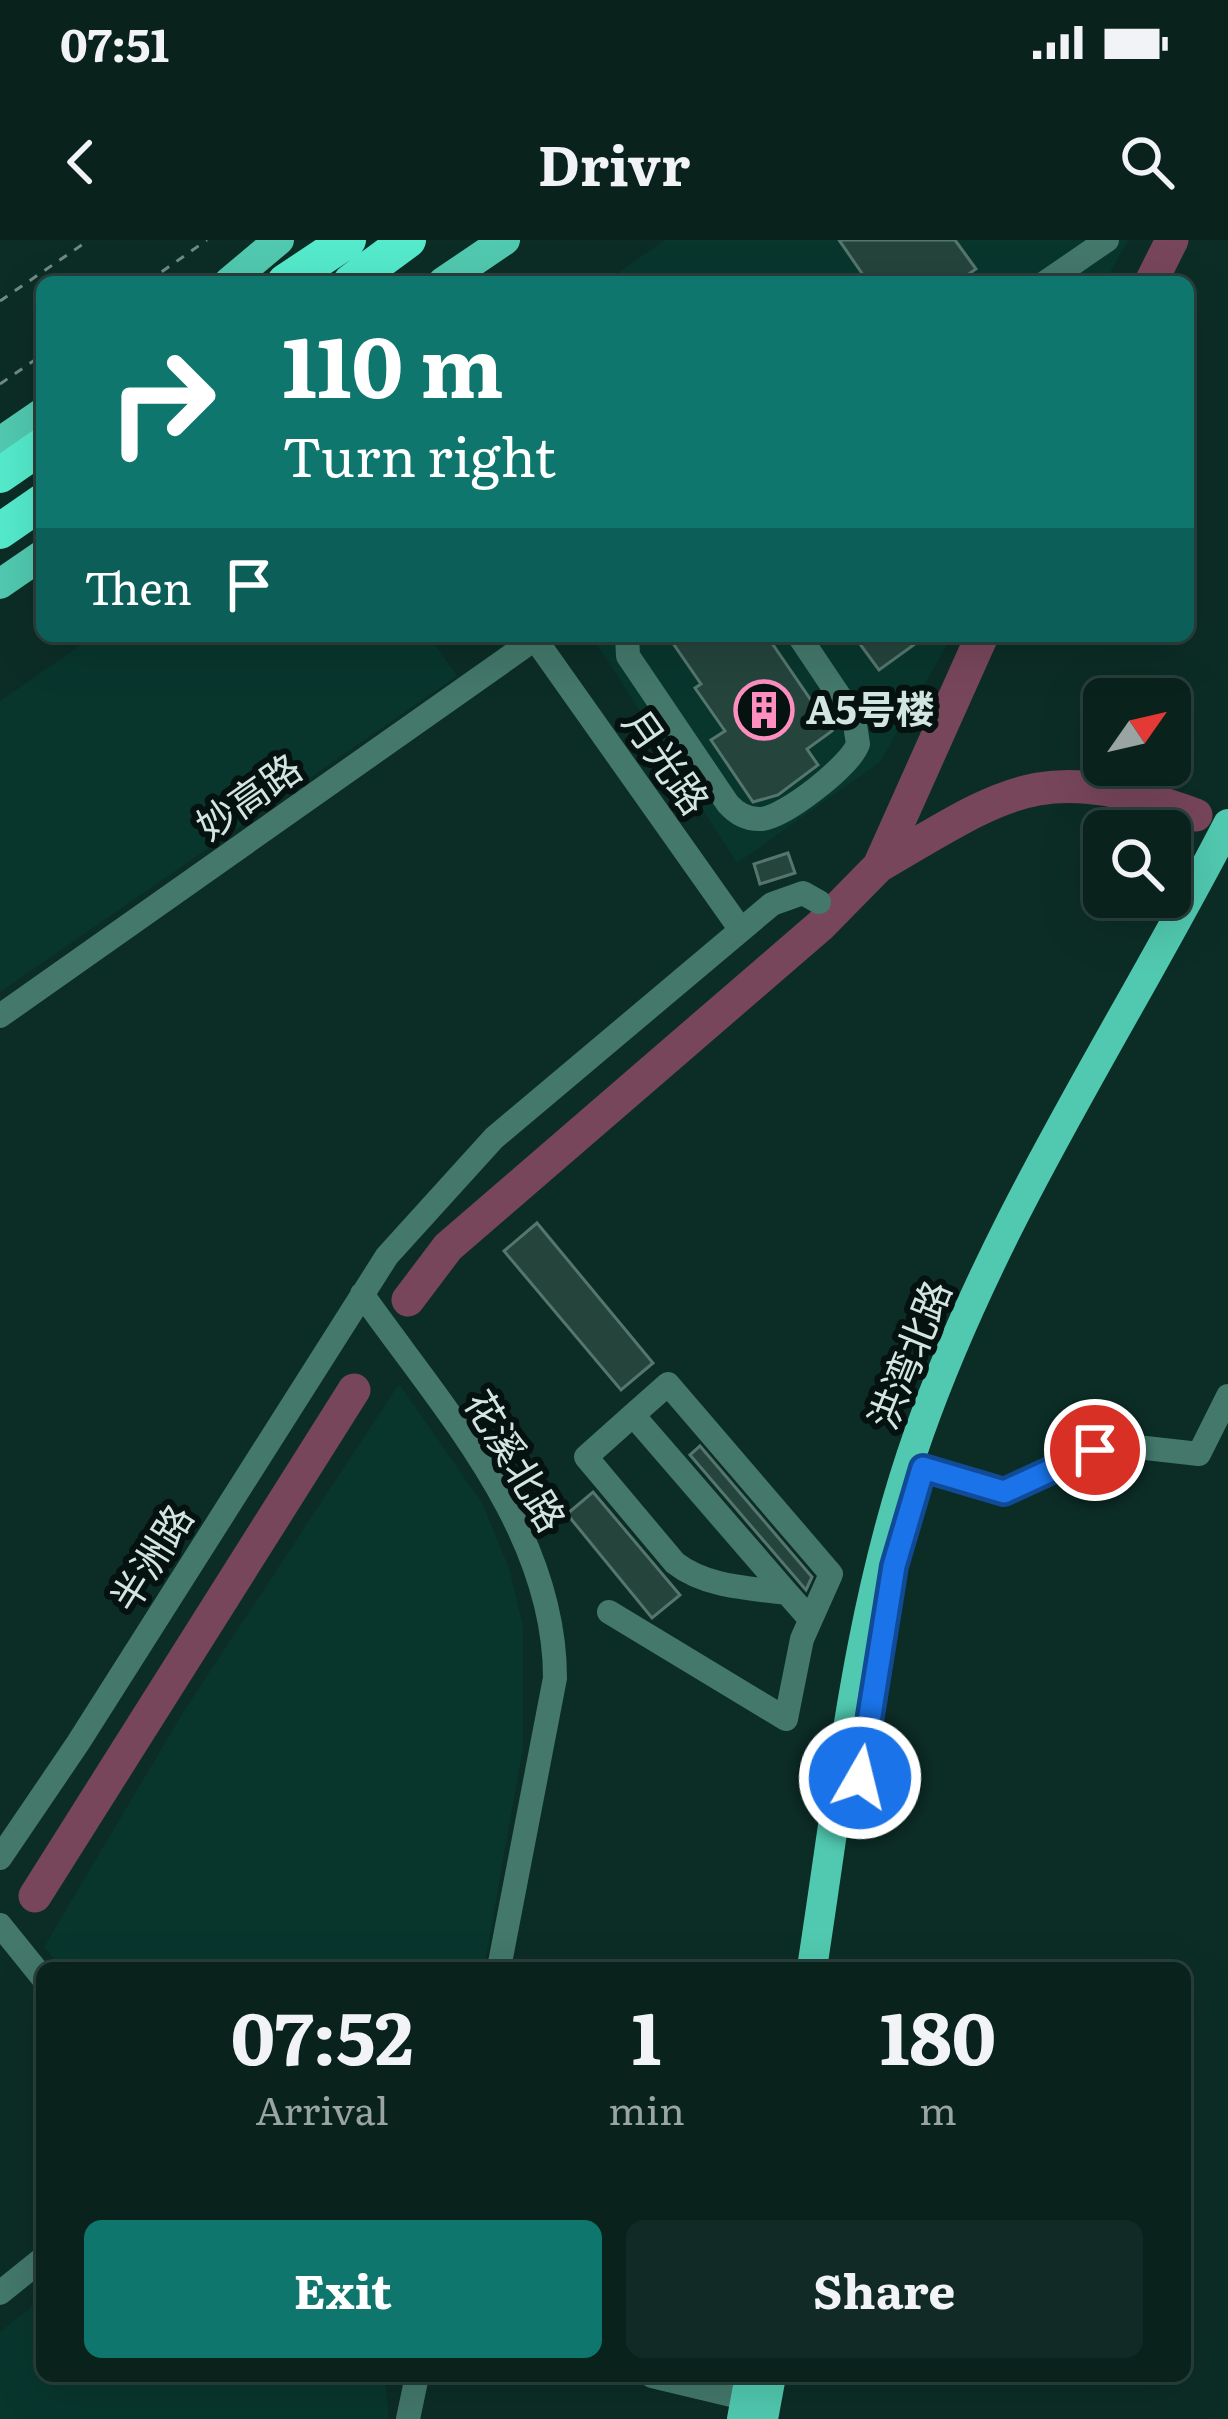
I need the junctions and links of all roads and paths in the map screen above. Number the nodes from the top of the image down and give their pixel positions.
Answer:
1 (88, 240) edge
2 (207, 240) edge
3 (278, 240) edge
4 (348, 240) edge
5 (409, 240) edge
6 (505, 240) edge
7 (1107, 240) edge
8 (37, 276) edge
9 (156, 276) edge
10 (236, 276) edge
11 (294, 276) edge
12 (359, 276) edge
13 (452, 276) edge
14 (1055, 276) edge
15 (36, 277) edge
16 (0, 302) edge
17 (36, 359) edge
18 (0, 384) edge
19 (36, 417) edge
20 (0, 442) edge
21 (36, 450) edge
22 (0, 475) edge
23 (36, 506) edge
24 (0, 531) edge
25 (36, 559) edge
26 (0, 584) edge
27 (529, 642) edge
28 (539, 642) edge
29 (627, 642) edge
30 (803, 642) edge
31 (1228, 824) edge
32 (1228, 860) edge
33 (819, 902) dead end
34 (741, 930) junction
35 (0, 1016) edge
36 (362, 1294) junction
37 (1228, 1396) edge
38 (633, 1415) junction
39 (916, 1465) junction
40 (787, 1593) junction
41 (609, 1612) dead end
42 (809, 1619) junction
43 (0, 1858) edge
44 (0, 1925) edge
45 (500, 1962) edge
46 (813, 1962) edge
47 (833, 1962) edge
48 (36, 1970) edge
49 (36, 2263) edge
50 (0, 2293) edge
51 (416, 2382) edge
52 (679, 2382) edge
53 (756, 2399) edge
54 (408, 2419) edge

1 - 8 path
2 - 9 path
3 - 10 main road
4 - 11 highway
5 - 12 highway
6 - 13 main road
7 - 14 street
15 - 16 path
17 - 18 path
19 - 20 main road
21 - 22 highway
23 - 24 highway
25 - 26 main road
27 - 35 street, 妙高路
28 - 34 street, 月光路
29 - 30 street
31 - 39 main road, 洪湾北路
32 - 39 main road, 洪湾北路
33 - 34 street, 半洲路
34 - 36 street, 半洲路
36 - 43 street, 半洲路
36 - 45 street, 花溪北路
37 - 39 street
38 - 40 street
38 - 40 street
38 - 42 street
39 - 46 main road, 洪湾北路
39 - 47 main road, 洪湾北路
40 - 42 street
41 - 42 street
44 - 48 street
49 - 50 street
51 - 54 street
52 - 53 street

